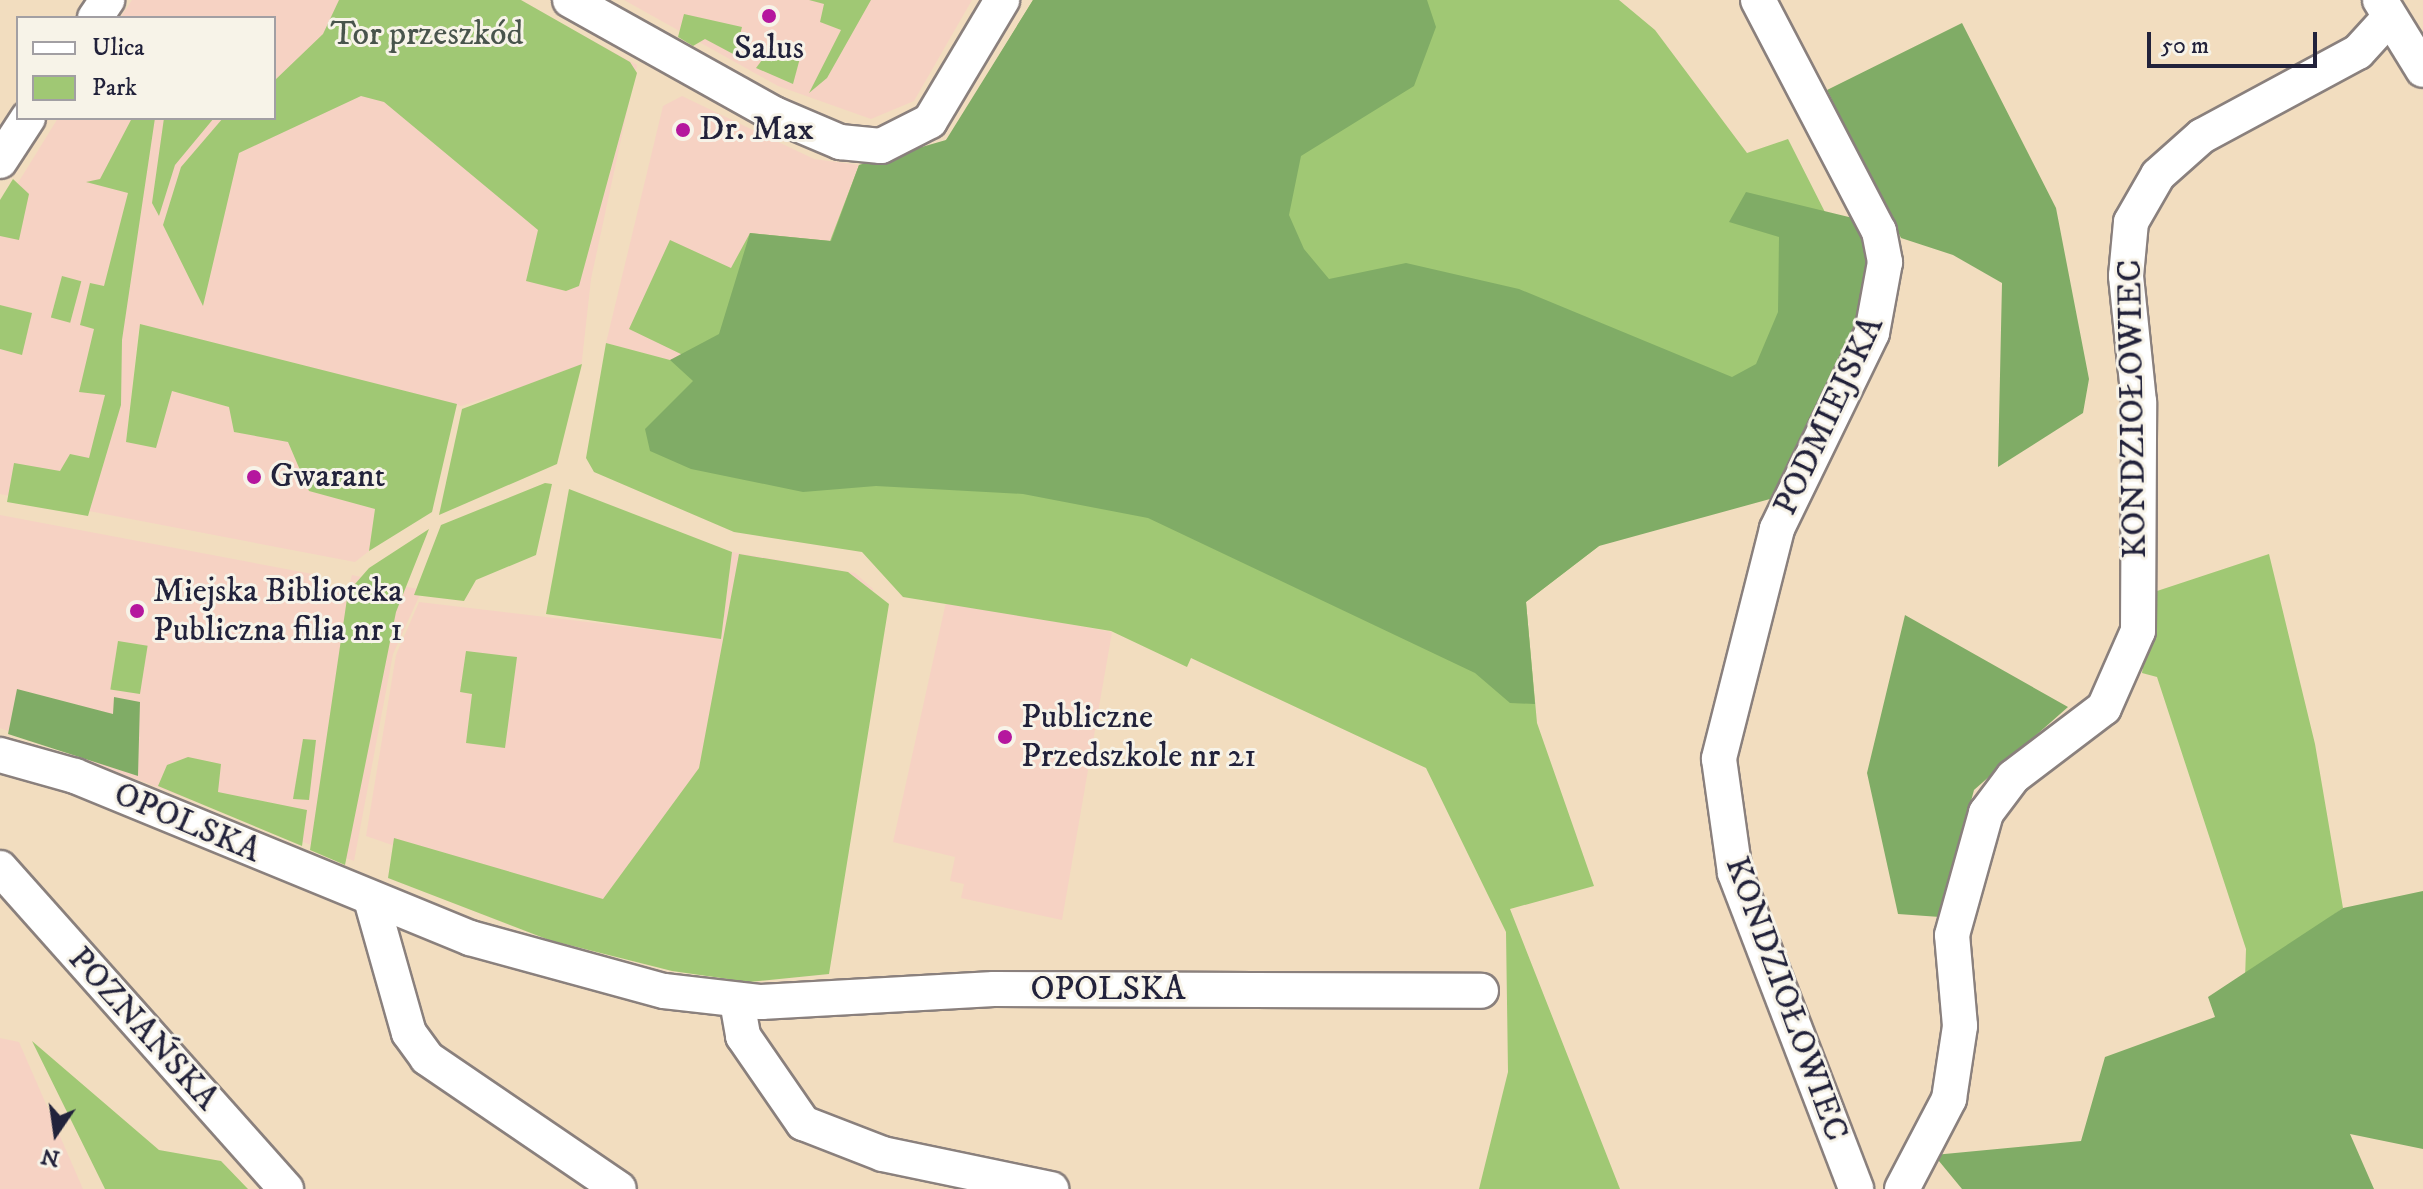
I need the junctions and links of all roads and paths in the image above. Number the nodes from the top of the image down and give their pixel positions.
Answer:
1 (570, 0) edge
2 (1002, 0) edge
3 (1758, 0) edge
4 (2385, 8) edge
5 (2423, 70) edge
6 (27, 120) edge
7 (0, 161) edge
8 (0, 755) edge
9 (1719, 759) joint
10 (0, 868) edge
11 (371, 899) junction
12 (1481, 991) dead end
13 (737, 1001) junction
14 (286, 1189) edge
15 (619, 1189) edge
16 (1051, 1189) edge
17 (1856, 1189) edge
18 (1902, 1189) edge

1 - 2 street
3 - 9 street, PODMIEJSKA
4 - 5 street
4 - 18 street, KONDZIOŁOWIEC
6 - 7 street
8 - 11 street, OPOLSKA
9 - 17 street, KONDZIOŁOWIEC
10 - 14 street, POZNAŃSKA
11 - 13 street, OPOLSKA
11 - 15 street
12 - 13 street, OPOLSKA
13 - 16 street

